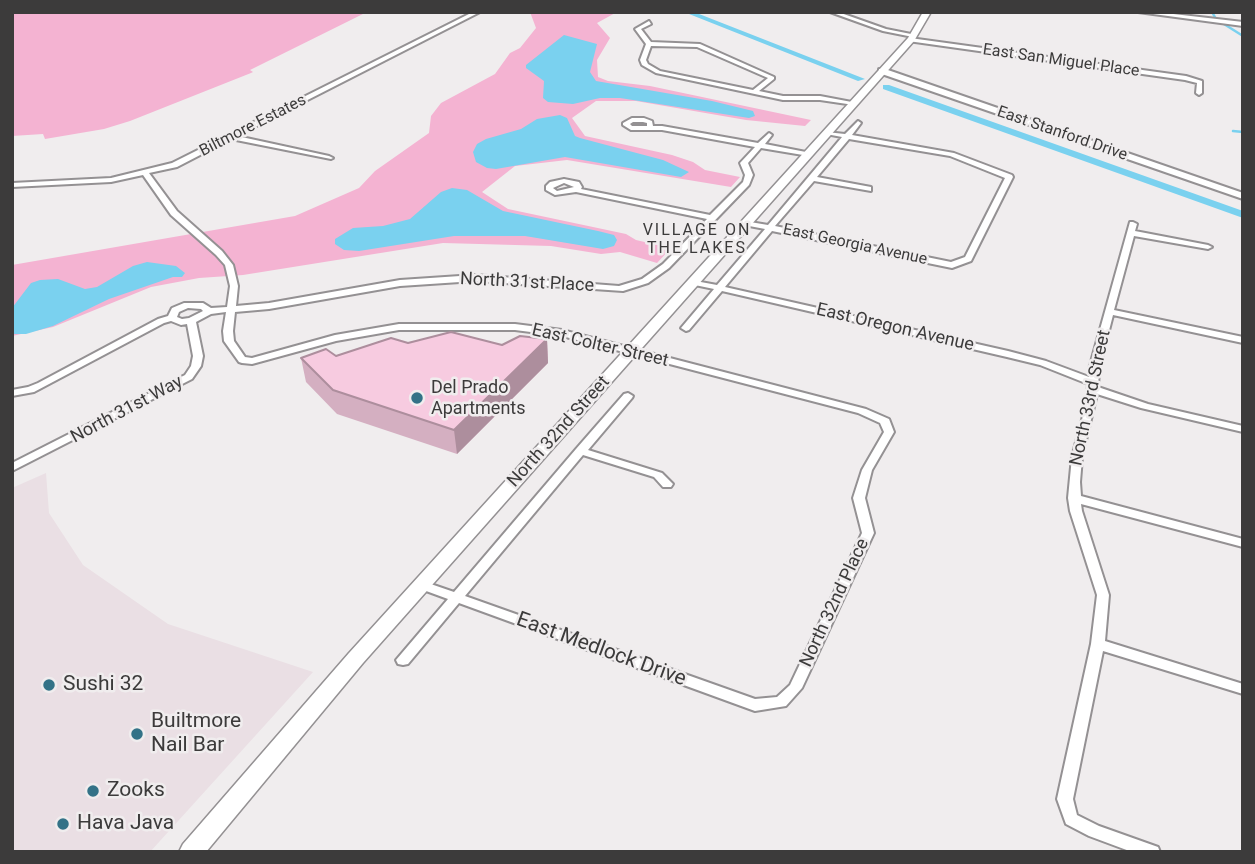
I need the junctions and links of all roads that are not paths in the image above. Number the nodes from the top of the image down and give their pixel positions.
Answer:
1 (478, 12) edge
2 (832, 12) edge
3 (927, 12) edge
4 (1140, 12) edge
5 (649, 23) dead end
6 (1243, 24) edge
7 (912, 37) junction
8 (649, 44) junction
9 (879, 75) junction
10 (754, 92) junction
11 (1199, 93) dead end
12 (852, 105) junction
13 (858, 123) dead end
14 (650, 126) dead end
15 (828, 133) junction
16 (769, 135) dead end
17 (848, 136) junction
18 (231, 137) junction
19 (757, 147) junction
20 (807, 156) junction
21 (329, 158) dead end
22 (146, 174) junction
23 (812, 178) junction
24 (12, 185) edge
25 (868, 189) dead end
26 (576, 190) dead end
27 (1243, 196) edge
28 (712, 218) junction
29 (747, 223) junction
30 (771, 228) junction
31 (1208, 247) dead end
32 (694, 282) junction
33 (719, 288) junction
34 (231, 310) junction
35 (209, 311) junction
36 (1110, 312) junction
37 (172, 318) junction
38 (191, 321) junction
39 (686, 328) dead end
40 (1243, 340) edge
41 (632, 352) junction
42 (1093, 386) junction
43 (12, 393) edge
44 (628, 396) dead end
45 (885, 421) joint
46 (1243, 429) edge
47 (580, 451) junction
48 (12, 468) edge
49 (667, 484) dead end
50 (1074, 498) junction
51 (1243, 543) edge
52 (422, 585) junction
53 (456, 597) junction
54 (1098, 644) junction
55 (403, 660) dead end
56 (1243, 689) edge
57 (781, 702) joint
58 (191, 852) edge
59 (1152, 852) edge

1 - 18 street, Biltmore Estates
2 - 7 street
3 - 7 main road, North 32nd Street
4 - 6 street
5 - 8 street
7 - 9 main road, North 32nd Street
7 - 11 street, East San Miguel Place
8 - 10 street
8 - 10 street
9 - 12 main road, North 32nd Street
9 - 27 street, East Stanford Drive
10 - 12 street
12 - 15 main road, North 32nd Street
13 - 17 street
14 - 19 street
15 - 17 street
15 - 20 main road, North 32nd Street
16 - 19 street, North 31st Place
17 - 23 street
17 - 30 street, East Georgia Avenue
18 - 21 street
18 - 22 street, Biltmore Estates
19 - 20 street
19 - 28 street, North 31st Place
20 - 29 main road, North 32nd Street
22 - 24 street, Biltmore Estates
22 - 34 street, East Colter Street
23 - 25 street
23 - 30 street
26 - 28 street
28 - 34 street, North 31st Place
29 - 30 street, East Georgia Avenue
29 - 32 main road, North 32nd Street
30 - 33 street
31 - 36 street, North 33rd Street
32 - 33 street, East Oregon Avenue
32 - 41 main road, North 32nd Street
33 - 39 street
33 - 42 street, East Oregon Avenue
34 - 35 street, North 31st Place
34 - 41 street, East Colter Street
35 - 37 street, North 31st Place
35 - 38 street, North 31st Place
36 - 40 street
36 - 42 street, North 33rd Street
37 - 38 street
37 - 43 street, North 31st Place
38 - 48 street, North 31st Way
41 - 45 street, East Colter Street
41 - 52 main road, North 32nd Street
42 - 46 street, East Oregon Avenue
42 - 50 street, North 33rd Street
44 - 47 street, North 32nd Street
45 - 57 street, North 32nd Place
47 - 49 street
47 - 53 street, North 32nd Street
50 - 51 street
50 - 54 street, North 33rd Street
52 - 53 street, East Medlock Drive
52 - 58 main road, North 32nd Street
53 - 55 street, North 32nd Street
53 - 57 street, East Medlock Drive
54 - 56 street
54 - 59 street, North 33rd Street

